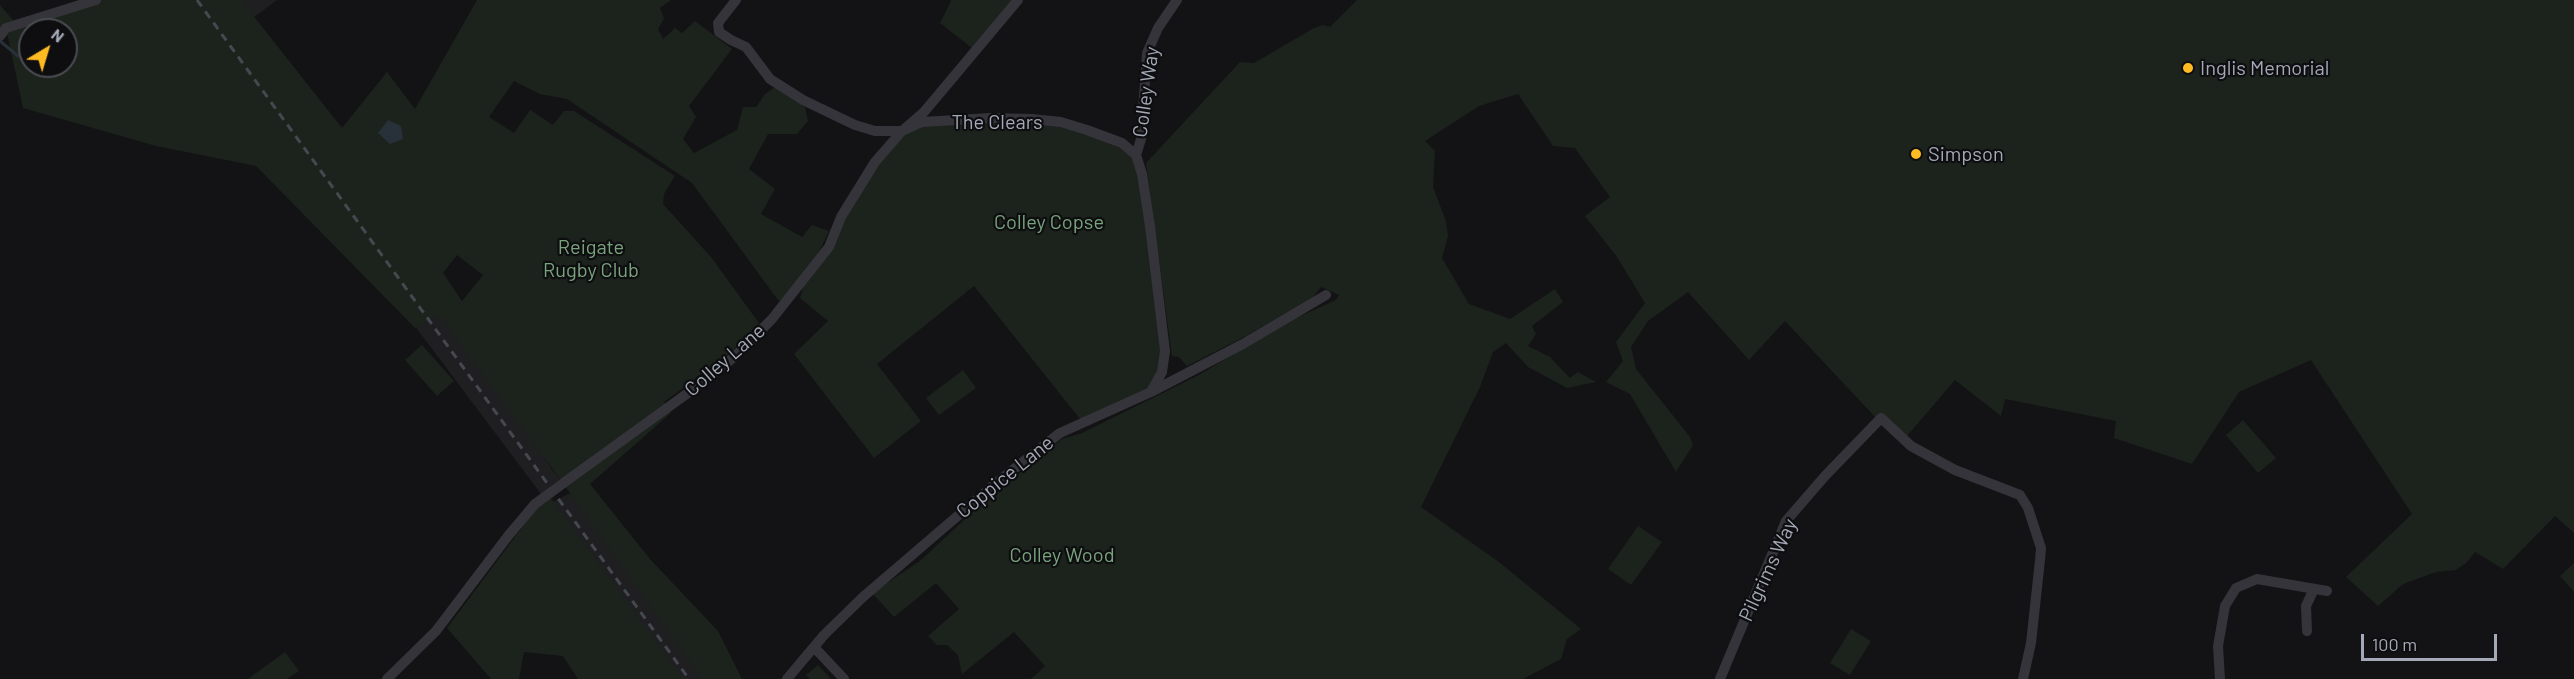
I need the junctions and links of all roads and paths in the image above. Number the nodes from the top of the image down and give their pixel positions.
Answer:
1 (96, 0) edge
2 (736, 0) edge
3 (1018, 0) edge
4 (1178, 0) edge
5 (0, 36) edge
6 (902, 131) junction
7 (1136, 154) junction
8 (1326, 295) dead end
9 (1151, 392) junction
10 (2314, 589) junction
11 (2327, 591) dead end
12 (2307, 631) dead end
13 (814, 647) junction
14 (387, 679) edge
15 (787, 679) edge
16 (843, 679) edge
17 (1720, 679) edge
18 (2023, 679) edge
19 (2220, 679) edge

1 - 5 street
2 - 6 street, The Clears
3 - 6 street, Colley Lane
4 - 7 street, Colley Way
6 - 7 street, The Clears
6 - 14 street, Colley Lane, bridge
7 - 9 street
8 - 9 street, Coppice Lane
9 - 13 street, Coppice Lane
10 - 11 street
10 - 12 street
10 - 19 street
13 - 15 street, Coppice Lane
13 - 16 street
17 - 18 street, Pilgrims Way

